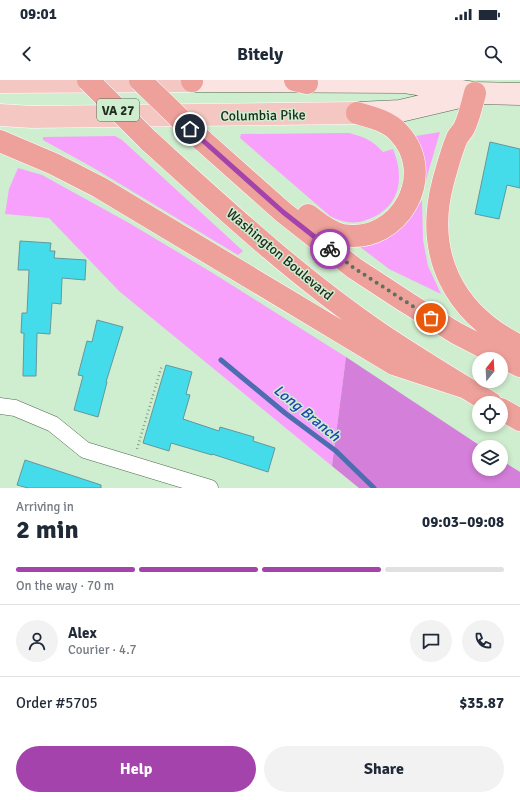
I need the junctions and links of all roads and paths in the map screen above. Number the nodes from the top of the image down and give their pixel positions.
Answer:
1 (88, 80) edge
2 (140, 80) edge
3 (192, 81) edge
4 (301, 81) edge
5 (0, 82) edge
6 (475, 87) edge
7 (520, 94) edge
8 (357, 113) junction
9 (0, 115) edge
10 (202, 140) junction
11 (0, 141) edge
12 (519, 360) edge
13 (162, 364) dead end
14 (464, 387) junction
15 (480, 396) edge
16 (0, 406) edge
17 (508, 413) edge
18 (520, 420) edge
19 (136, 451) dead end
20 (210, 488) edge

1 - 14 highway, Washington Boulevard / VA 27, bridge
2 - 10 highway, VA 27, bridge
3 - 4 main road, Columbia Pike
3 - 5 main road, Columbia Pike
4 - 6 main road, Columbia Pike
6 - 7 main road, Columbia Pike
6 - 8 main road, Columbia Pike
6 - 12 highway
8 - 9 main road, Columbia Pike
8 - 10 highway
10 - 12 highway, VA 27
11 - 14 highway
13 - 19 path
14 - 15 highway, Washington Boulevard / VA 27
16 - 20 street
17 - 18 highway

